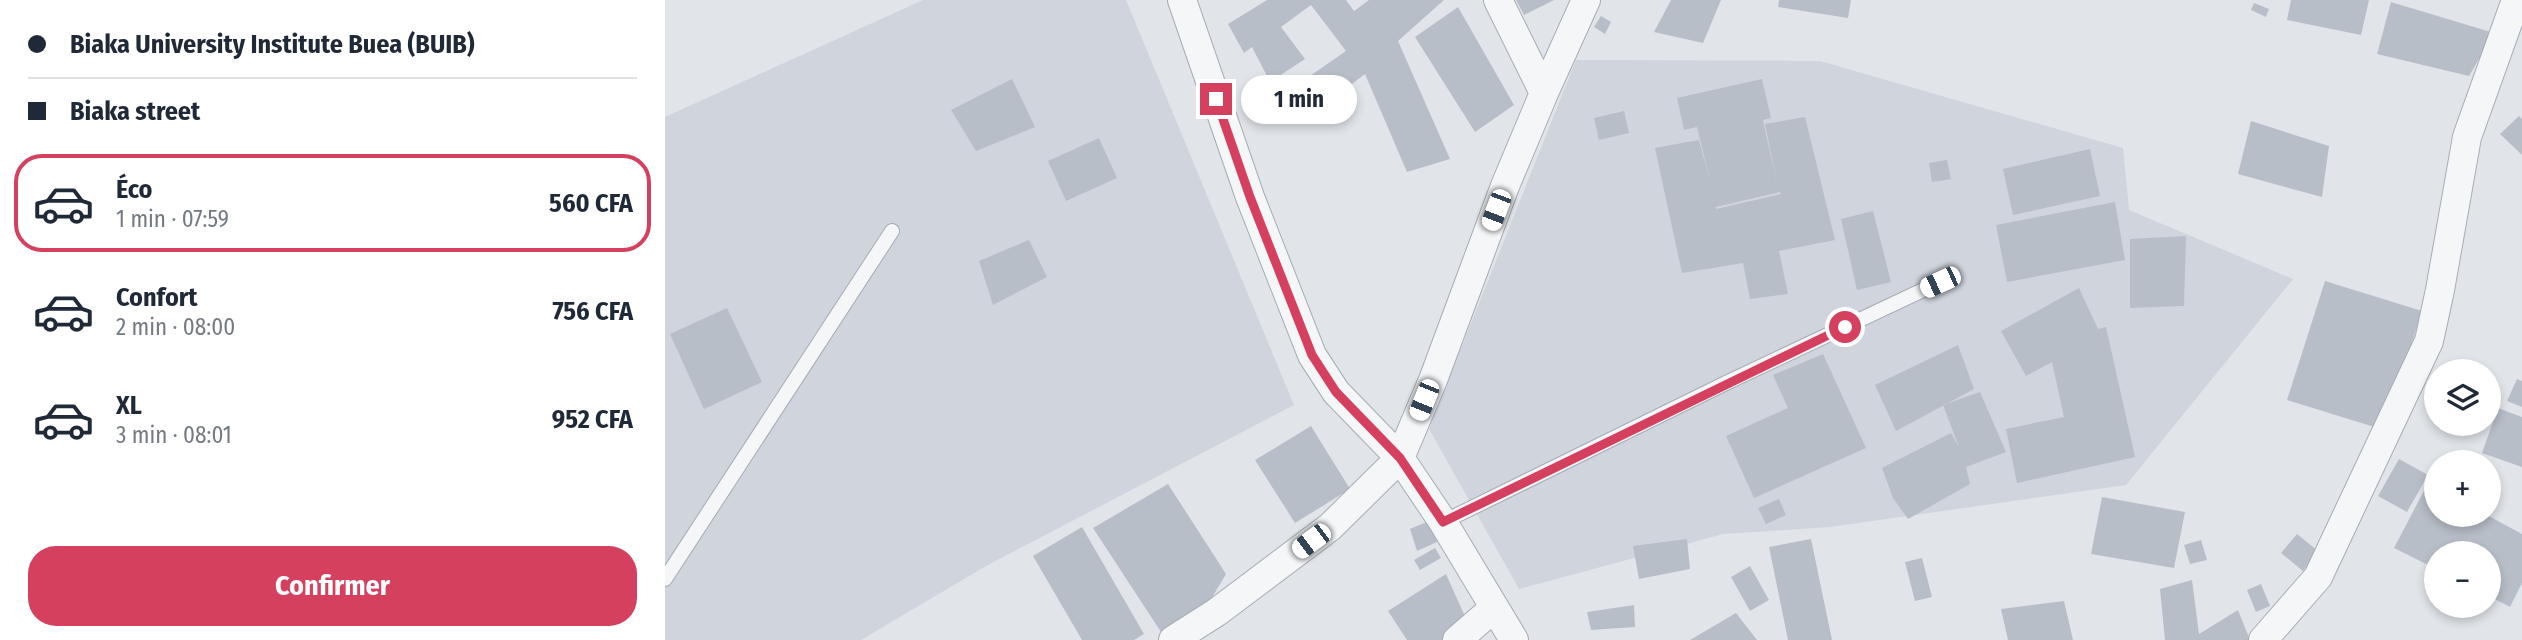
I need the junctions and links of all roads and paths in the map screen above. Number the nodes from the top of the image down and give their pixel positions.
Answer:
1 (1182, 0) edge
2 (1498, 0) edge
3 (1586, 0) edge
4 (2516, 0) edge
5 (1544, 93) junction
6 (892, 231) dead end
7 (1940, 282) dead end
8 (1400, 458) junction
9 (1443, 522) junction
10 (665, 579) edge
11 (1494, 608) junction
12 (1173, 640) edge
13 (1457, 640) edge
14 (1514, 640) edge
15 (2263, 640) edge

1 - 8 street
2 - 5 street
3 - 5 street
4 - 15 street
5 - 8 street
6 - 10 lane
7 - 9 lane
8 - 9 street
8 - 12 street
9 - 11 street
11 - 13 street
11 - 14 street

